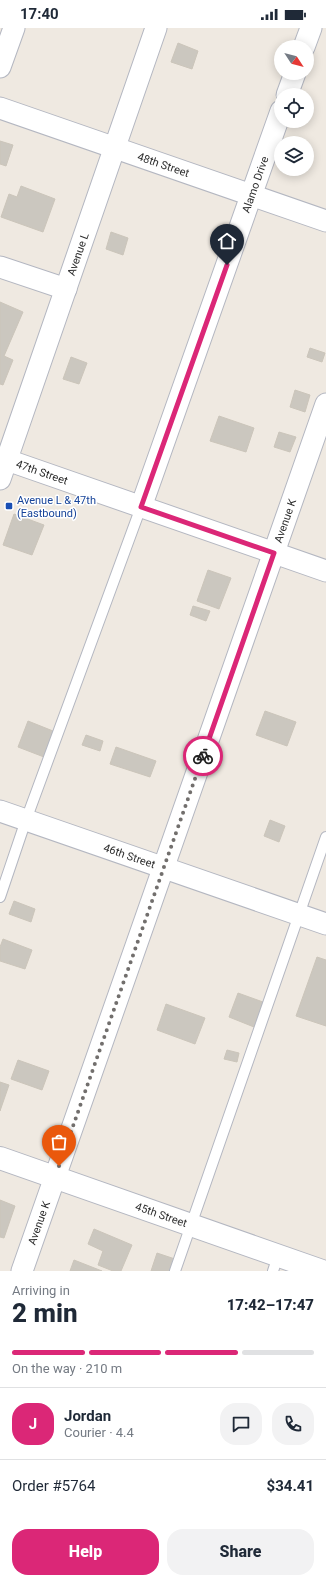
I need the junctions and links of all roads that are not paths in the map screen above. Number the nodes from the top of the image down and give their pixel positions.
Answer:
1 (14, 28) edge
2 (156, 28) edge
3 (311, 28) edge
4 (307, 40) edge
5 (0, 68) edge
6 (0, 108) edge
7 (275, 128) edge
8 (115, 147) junction
9 (251, 195) junction
10 (326, 222) edge
11 (0, 267) edge
12 (66, 289) junction
13 (326, 404) edge
14 (3, 470) edge
15 (141, 507) junction
16 (274, 553) junction
17 (326, 571) edge
18 (0, 811) edge
19 (26, 820) junction
20 (326, 837) edge
21 (163, 868) junction
22 (0, 897) edge
23 (299, 915) junction
24 (326, 924) edge
25 (0, 1158) edge
26 (55, 1177) junction
27 (191, 1225) junction
28 (276, 1263) edge
29 (22, 1271) edge
30 (174, 1271) edge
31 (322, 1271) edge

1 - 5 street
2 - 8 street, Avenue L
3 - 4 street
6 - 8 street, 48th Street
7 - 9 street, Alamo Drive
8 - 9 street, 48th Street
8 - 12 street, Avenue L
9 - 10 street, 48th Street
9 - 15 street, Alamo Drive
11 - 12 street
12 - 14 street, Avenue L
13 - 16 street, Avenue K
14 - 15 street, 47th Street
15 - 16 street, 47th Street
15 - 19 lane
16 - 17 street, 47th Street
16 - 21 street, Avenue K
18 - 19 street, 46th Street
19 - 21 street, 46th Street
19 - 22 lane
20 - 23 lane
21 - 23 street, 46th Street
21 - 26 street, Avenue K
23 - 24 street, 46th Street
23 - 27 lane
25 - 26 main road, 45th Street
26 - 27 main road, 45th Street
26 - 29 street, Avenue K
27 - 28 main road, 45th Street
27 - 30 lane
28 - 31 main road, 45th Street

